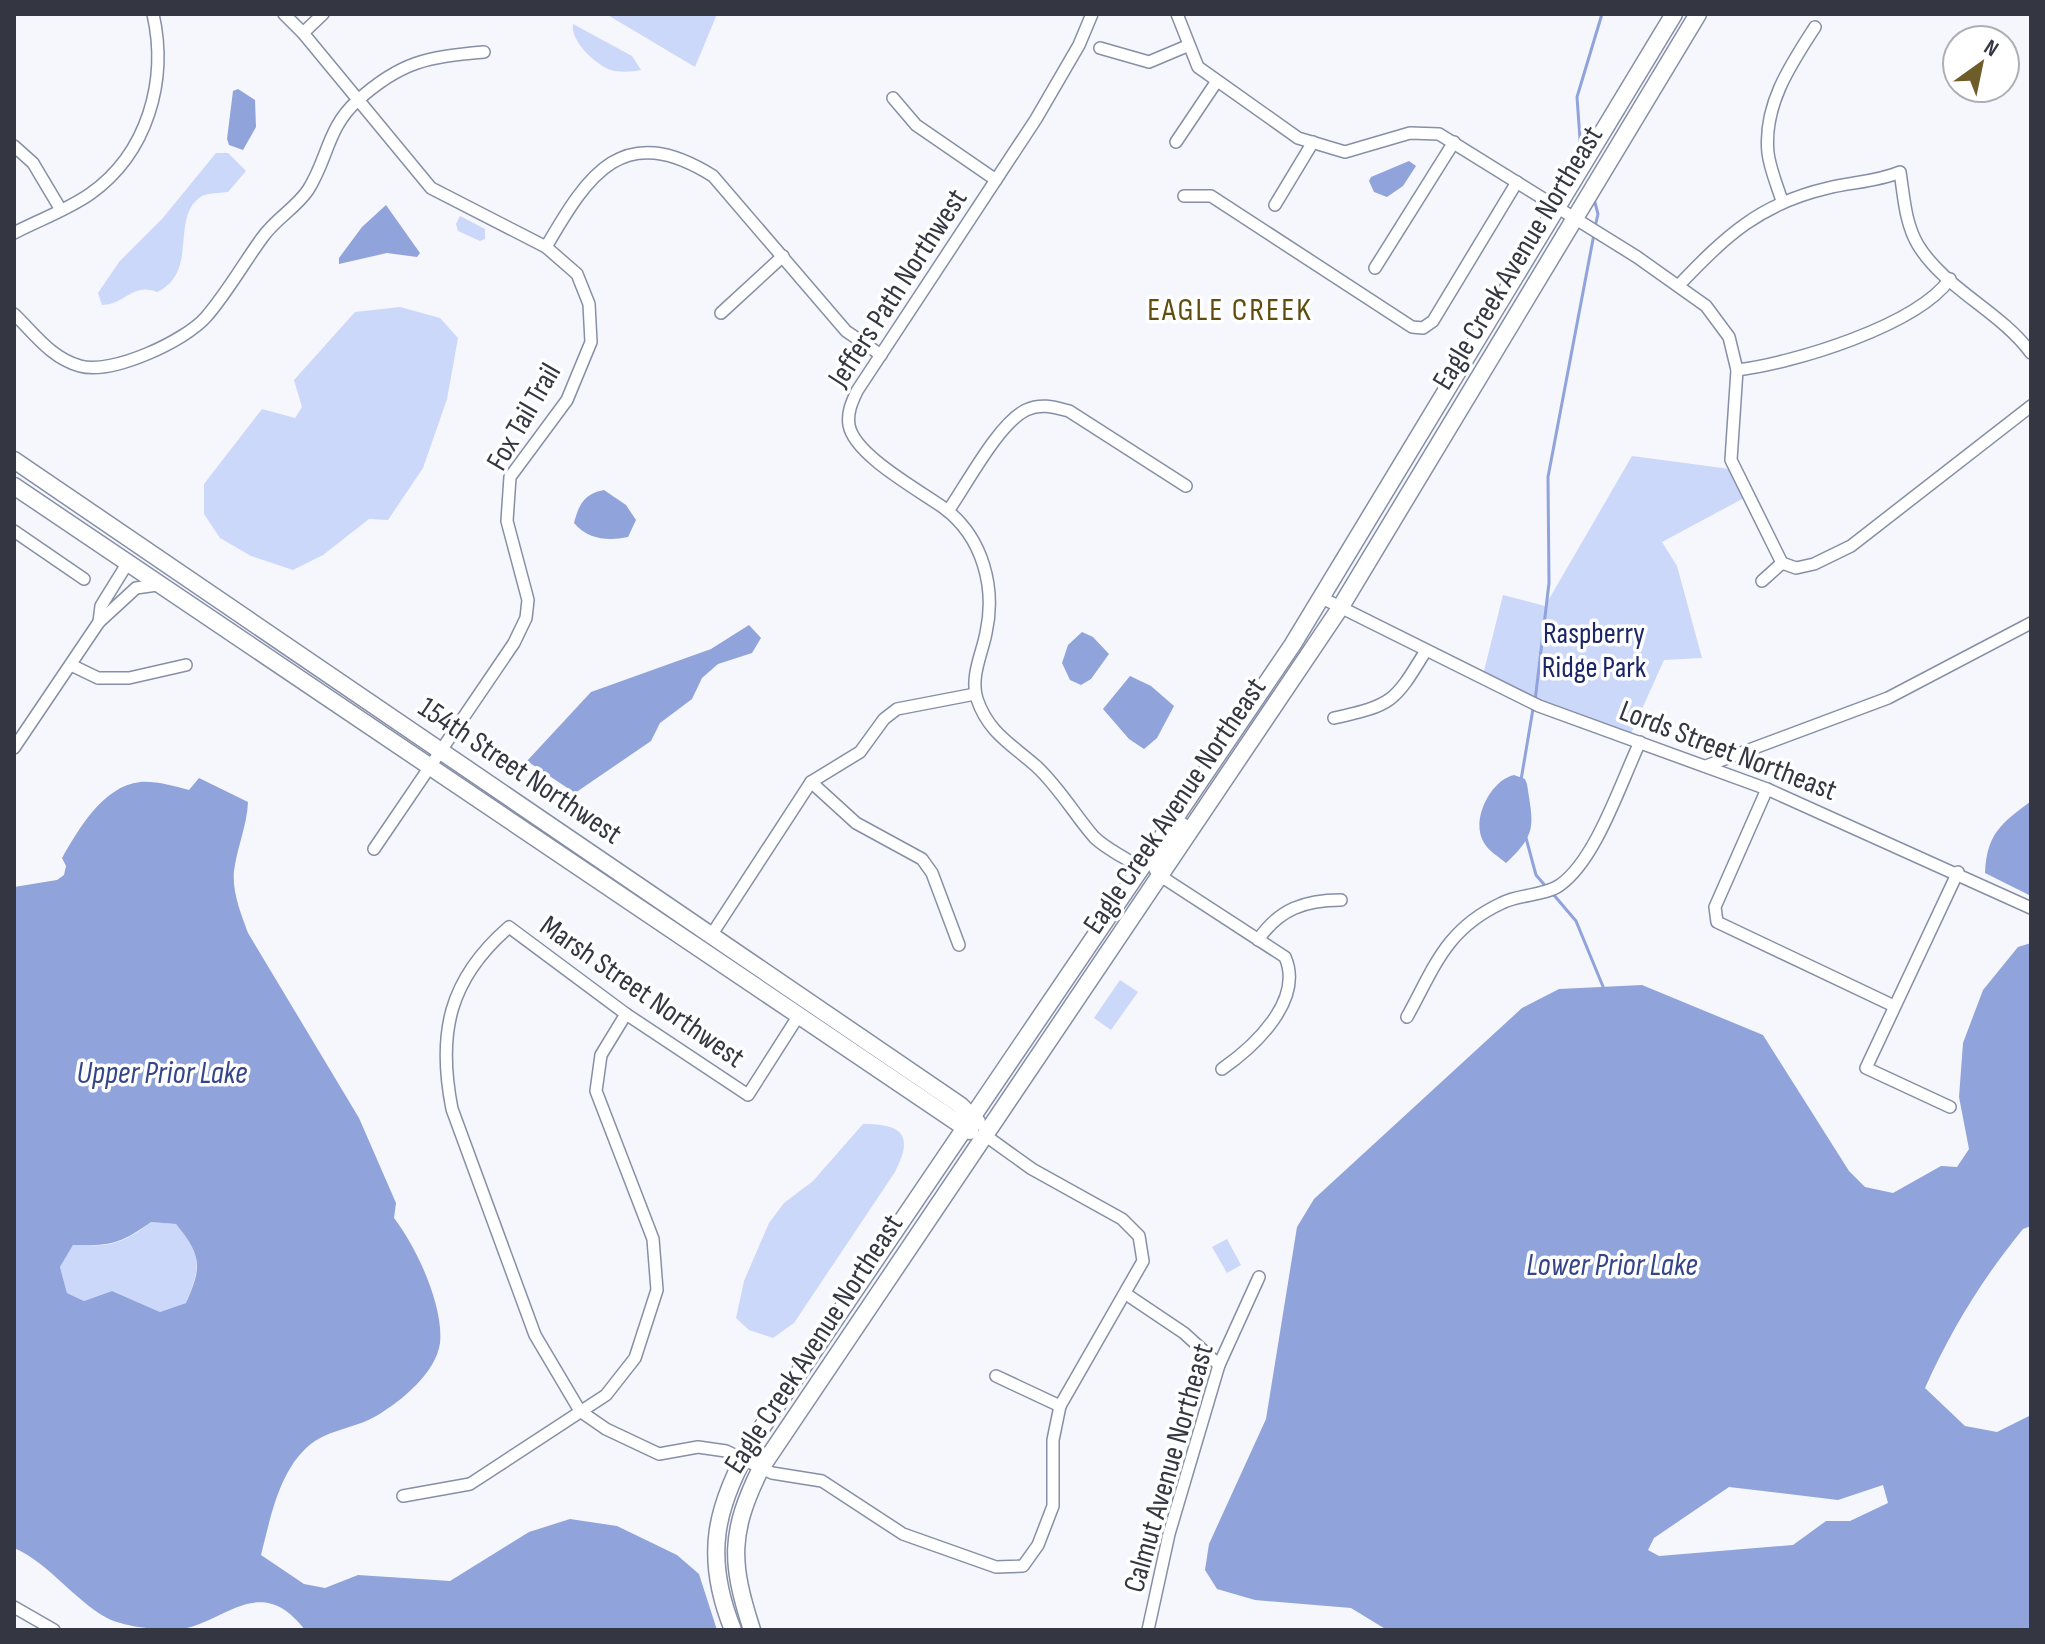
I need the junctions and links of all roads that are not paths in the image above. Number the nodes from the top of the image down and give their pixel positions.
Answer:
1 (153, 14) edge
2 (284, 14) edge
3 (323, 14) edge
4 (1092, 14) edge
5 (1177, 14) edge
6 (1674, 14) edge
7 (1698, 14) edge
8 (1815, 27) dead end
9 (303, 33) junction
10 (1187, 46) junction
11 (1100, 48) dead end
12 (484, 52) dead end
13 (1217, 81) junction
14 (893, 98) dead end
15 (358, 100) junction
16 (1176, 142) dead end
17 (1313, 142) junction
18 (1454, 142) junction
19 (14, 146) edge
20 (996, 180) junction
21 (1517, 182) junction
22 (1184, 196) dead end
23 (1782, 201) junction
24 (1275, 205) dead end
25 (1557, 206) junction
26 (61, 210) junction
27 (1574, 218) junction
28 (14, 233) edge
29 (546, 247) junction
30 (783, 256) junction
31 (1375, 268) dead end
32 (1950, 279) junction
33 (1679, 285) junction
34 (721, 313) dead end
35 (14, 314) edge
36 (2031, 353) edge
37 (881, 355) junction
38 (1737, 370) junction
39 (2031, 406) edge
40 (14, 460) edge
41 (14, 486) edge
42 (1186, 486) dead end
43 (948, 511) junction
44 (14, 531) edge
45 (1782, 563) junction
46 (127, 564) junction
47 (84, 579) dead end
48 (1762, 581) dead end
49 (157, 585) junction
50 (1322, 598) junction
51 (1340, 608) junction
52 (99, 622) junction
53 (2031, 623) edge
54 (256, 626) junction
55 (1425, 652) junction
56 (71, 665) junction
57 (186, 665) dead end
58 (975, 694) junction
59 (1334, 718) dead end
60 (1640, 742) junction
61 (14, 748) edge
62 (436, 758) junction
63 (1706, 766) junction
64 (1207, 770) junction
65 (811, 782) junction
66 (1767, 789) junction
67 (374, 849) dead end
68 (1140, 868) junction
69 (1958, 872) junction
70 (1162, 877) junction
71 (1341, 900) dead end
72 (2031, 908) edge
73 (712, 934) junction
74 (1258, 940) junction
75 (959, 945) dead end
76 (1894, 1006) junction
77 (626, 1014) junction
78 (799, 1015) junction
79 (1407, 1017) dead end
80 (1222, 1069) dead end
81 (1950, 1107) dead end
82 (966, 1121) junction
83 (986, 1136) junction
84 (1259, 1277) dead end
85 (1126, 1294) junction
86 (1219, 1365) junction
87 (996, 1376) dead end
88 (1060, 1406) junction
89 (580, 1411) junction
90 (751, 1464) junction
91 (403, 1496) dead end
92 (14, 1607) edge
93 (54, 1630) edge
94 (733, 1630) edge
95 (752, 1630) edge
96 (1148, 1630) edge

1 - 26 street
2 - 9 street, Fox Tail Trail
3 - 9 street
4 - 20 street, Jeffers Path Northwest
5 - 10 street
6 - 25 main road, Eagle Creek Avenue Northeast
7 - 27 main road, Eagle Creek Avenue Northeast
8 - 23 street
9 - 15 street, Fox Tail Trail
10 - 11 street
10 - 13 street
12 - 15 street
13 - 16 street
13 - 17 street
14 - 20 street
15 - 29 street, Fox Tail Trail
15 - 35 street
17 - 18 street
17 - 24 street
18 - 21 street
18 - 31 street
19 - 26 street
20 - 37 street, Jeffers Path Northwest
21 - 22 street
21 - 25 street
23 - 32 street
23 - 33 street
25 - 27 street
25 - 50 main road, Eagle Creek Avenue Northeast
26 - 28 street
27 - 33 street
27 - 51 main road, Eagle Creek Avenue Northeast
29 - 30 street
29 - 62 street, Fox Tail Trail
30 - 34 street
30 - 37 street
32 - 36 street
32 - 38 street
33 - 38 street
37 - 43 street, Jeffers Path Northwest
38 - 45 street
39 - 45 street
40 - 54 main road, 154th Street Northwest
41 - 46 main road, 154th Street Northwest
42 - 43 street
43 - 58 street, Jeffers Path Northwest
44 - 47 street
45 - 48 street
46 - 49 main road, 154th Street Northwest
46 - 52 street
46 - 54 main road
49 - 52 street
49 - 62 main road, 154th Street Northwest
50 - 51 street, Lords Street Northeast
50 - 64 main road, Eagle Creek Avenue Northeast
51 - 55 street, Lords Street Northeast
51 - 70 main road, Eagle Creek Avenue Northeast
52 - 56 street
53 - 63 street
54 - 62 main road, 154th Street Northwest
55 - 59 street
55 - 60 street, Lords Street Northeast
56 - 57 street
56 - 61 street
58 - 65 street
58 - 68 street
60 - 63 street, Lords Street Northeast
60 - 79 street
62 - 67 street, Fox Tail Trail
62 - 73 main road, 154th Street Northwest
62 - 78 main road, 154th Street Northwest
63 - 66 street, Lords Street Northeast
64 - 68 main road, Eagle Creek Avenue Northeast
64 - 70 main road
65 - 73 street
65 - 75 street
66 - 69 street, Lords Street Northeast
66 - 76 street
68 - 82 main road, Eagle Creek Avenue Northeast
69 - 72 street, Lords Street Northeast
69 - 76 street
70 - 74 street
70 - 83 main road, Eagle Creek Avenue Northeast
71 - 74 street
73 - 82 main road, 154th Street Northwest
74 - 80 street
76 - 81 street
77 - 78 street, Marsh Street Northwest
77 - 89 street
77 - 89 street, Marsh Street Northwest
78 - 82 main road, 154th Street Northwest
82 - 83 main road, 154th Street Northwest
82 - 90 main road, Eagle Creek Avenue Northeast
83 - 85 street, 154th Street Northwest
83 - 90 main road, Eagle Creek Avenue Northeast
84 - 86 street, Calmut Avenue Northeast
85 - 86 street
85 - 88 street, 154th Street Northwest
86 - 96 street, Calmut Avenue Northeast
87 - 88 street
88 - 90 street
89 - 90 street
89 - 91 street
90 - 94 main road, Eagle Creek Avenue Northeast
90 - 95 main road, Eagle Creek Avenue Northeast
92 - 93 street

